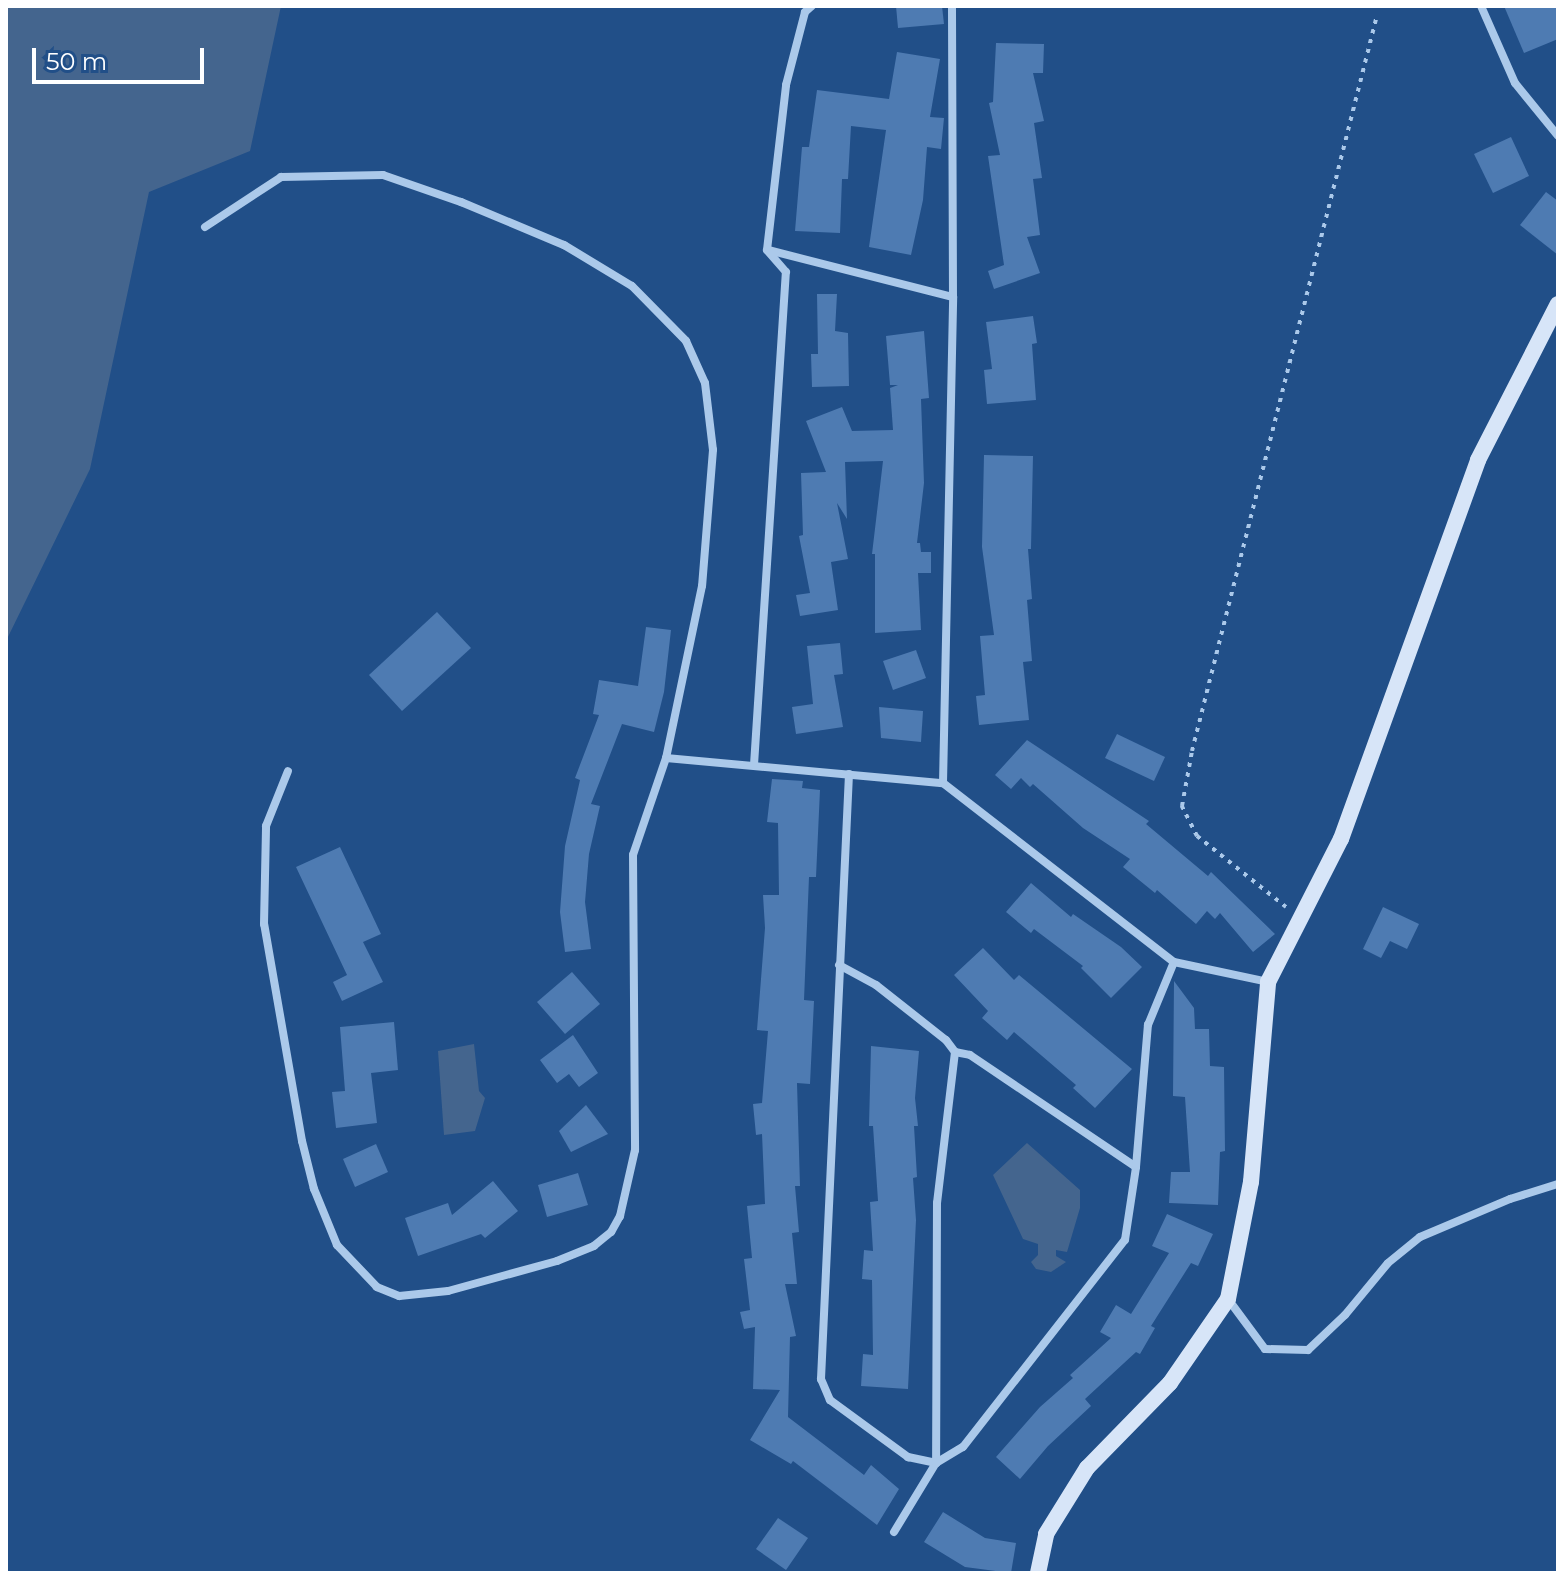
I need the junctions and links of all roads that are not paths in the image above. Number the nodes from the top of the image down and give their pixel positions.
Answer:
1 (812, 6) edge
2 (952, 6) edge
3 (1481, 6) edge
4 (1558, 136) edge
5 (205, 227) dead end
6 (767, 250) junction
7 (953, 297) junction
8 (1558, 304) edge
9 (666, 758) junction
10 (754, 765) junction
11 (288, 771) dead end
12 (849, 774) junction
13 (943, 783) junction
14 (1174, 962) junction
15 (839, 965) junction
16 (1268, 982) junction
17 (955, 1052) junction
18 (1136, 1167) junction
19 (1558, 1184) edge
20 (1228, 1299) junction
21 (936, 1463) junction
22 (894, 1532) dead end
23 (1038, 1573) edge

1 - 6 street
2 - 7 street
3 - 4 street
5 - 9 street
6 - 7 street
6 - 10 street
7 - 13 street
8 - 16 main road
9 - 10 street
9 - 11 street
10 - 12 street
12 - 13 street
12 - 15 street
13 - 14 street
14 - 16 street
14 - 18 street
15 - 17 street
15 - 21 street
16 - 20 main road
17 - 18 street
17 - 21 street
18 - 21 street
19 - 20 street
20 - 23 main road
21 - 22 street

